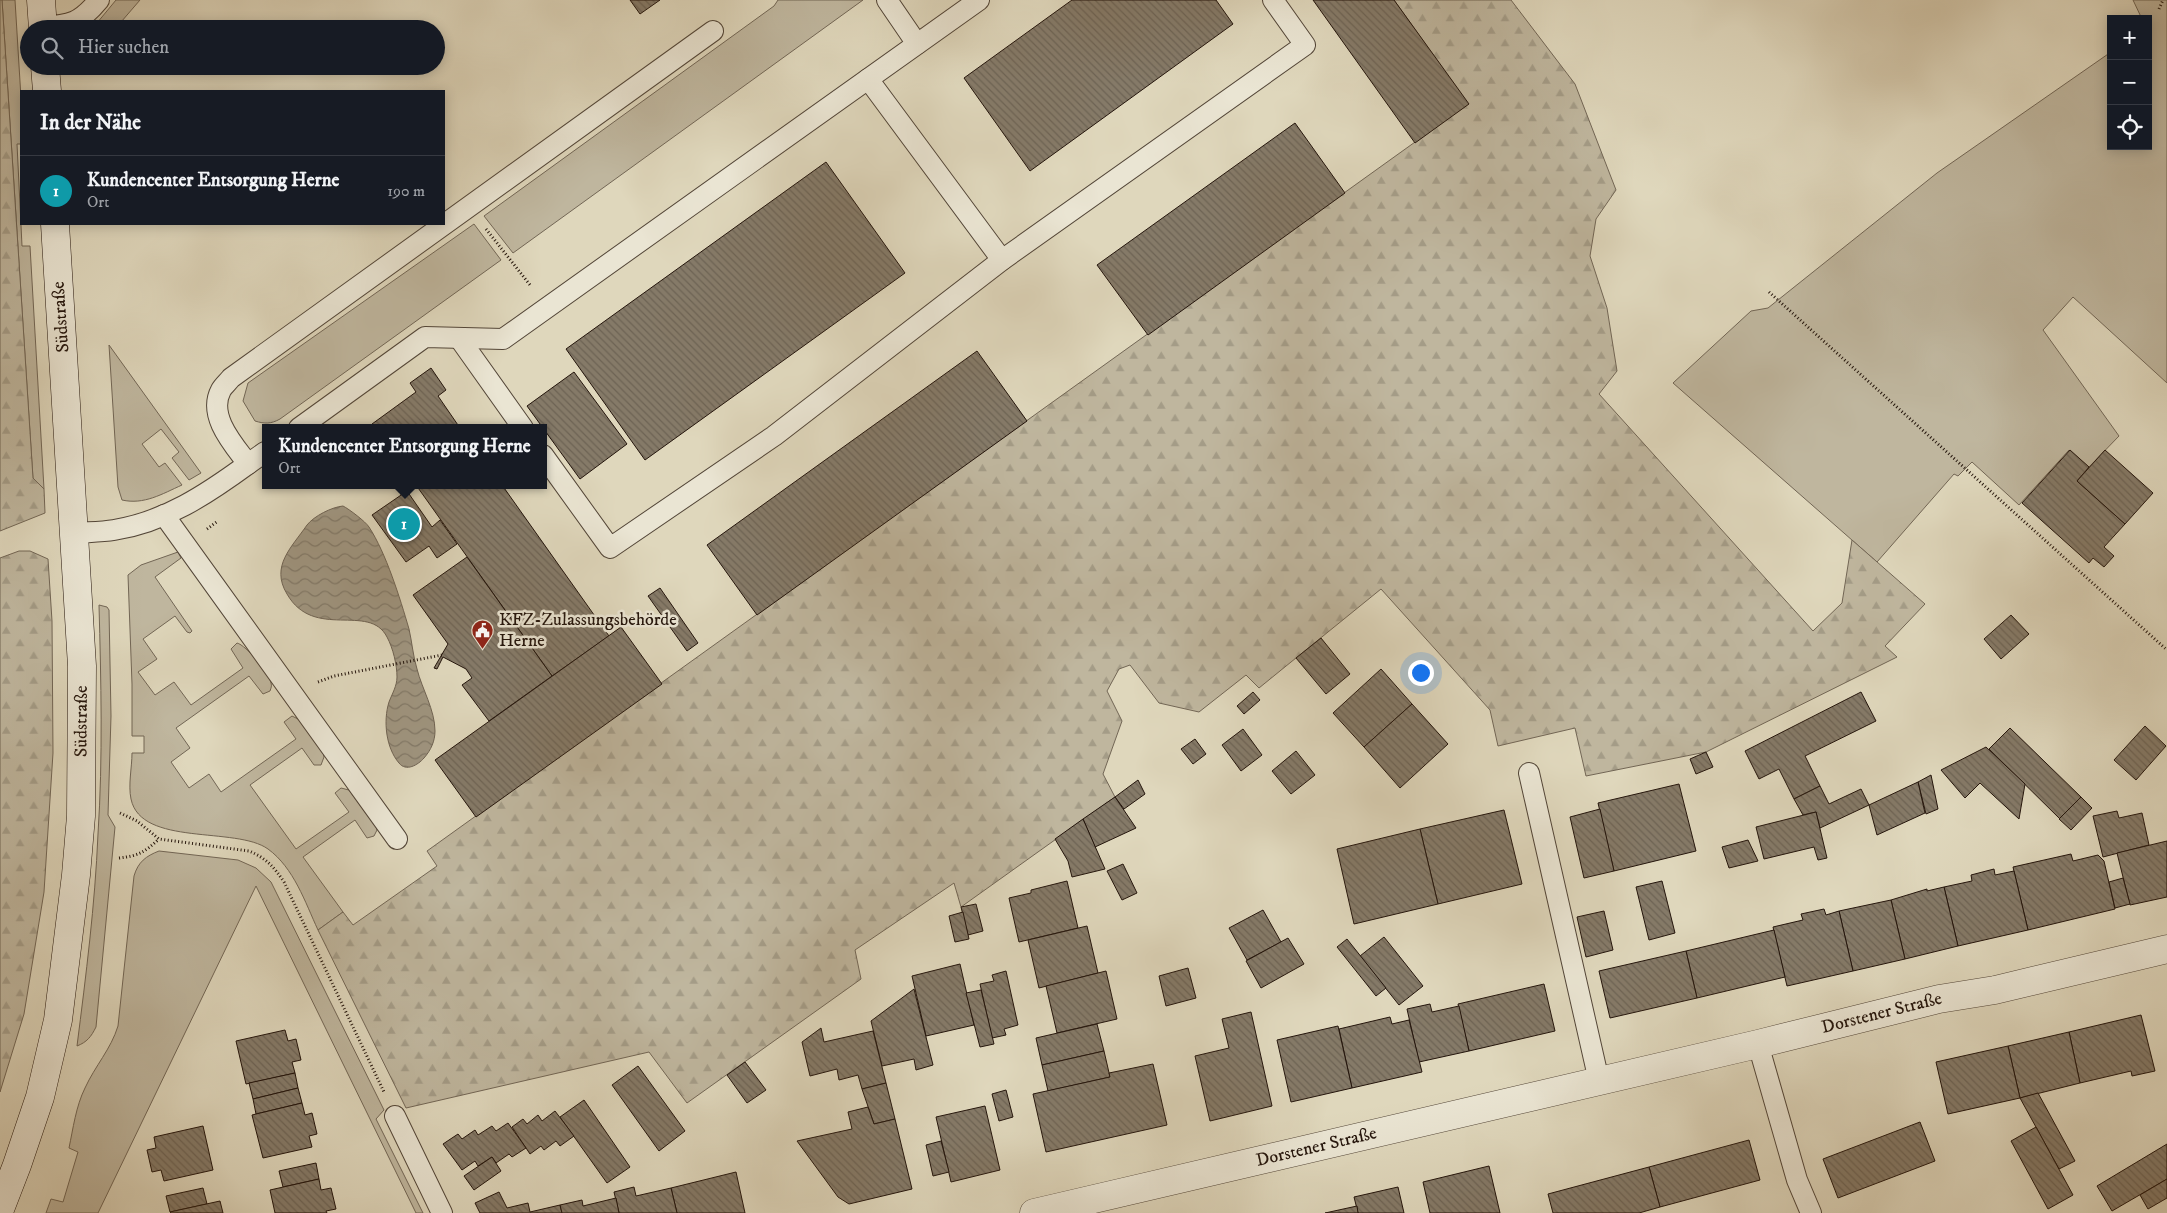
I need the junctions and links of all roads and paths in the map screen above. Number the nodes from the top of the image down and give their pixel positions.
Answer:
1 (41, 0) edge
2 (99, 0) edge
3 (887, 0) edge
4 (979, 0) edge
5 (1273, 0) edge
6 (2164, 0) edge
7 (2159, 9) dead end
8 (42, 20) edge
9 (77, 20) edge
10 (713, 31) dead end
11 (917, 44) junction
12 (46, 75) edge
13 (868, 79) junction
14 (47, 90) edge
15 (445, 224) edge
16 (55, 225) edge
17 (444, 225) edge
18 (488, 232) dead end
19 (1002, 260) junction
20 (1769, 292) dead end
21 (547, 308) junction
22 (459, 338) junction
23 (305, 424) edge
24 (521, 424) edge
25 (262, 454) edge
26 (547, 461) edge
27 (248, 464) junction
28 (398, 489) edge
29 (402, 494) dead end
30 (164, 515) junction
31 (76, 533) junction
32 (2167, 650) edge
33 (442, 654) dead end
34 (293, 694) junction
35 (1529, 773) dead end
36 (120, 813) dead end
37 (159, 839) junction
38 (397, 839) dead end
39 (119, 858) dead end
40 (2167, 949) edge
41 (1758, 1044) junction
42 (1599, 1082) junction
43 (395, 1116) joint
44 (0, 1209) edge
45 (442, 1213) edge
46 (1034, 1213) edge
47 (1811, 1213) edge

1 - 8 street
2 - 9 lane
3 - 11 lane
4 - 11 lane
5 - 19 lane
6 - 7 path
10 - 15 lane
11 - 13 lane
12 - 14 street
13 - 19 lane
13 - 21 lane
16 - 31 street, Südstraße
17 - 27 lane
18 - 21 path
19 - 26 lane
20 - 32 path
21 - 22 lane
22 - 23 lane
22 - 24 lane
25 - 27 lane
27 - 30 lane
28 - 29 path
30 - 31 lane
30 - 34 lane
31 - 44 street, Südstraße
33 - 34 path
34 - 38 lane
35 - 42 lane
36 - 37 path
37 - 39 path
37 - 43 path
40 - 41 street, Dorstener Straße
41 - 42 street, Dorstener Straße
41 - 47 lane
42 - 46 street, Dorstener Straße
43 - 45 lane

